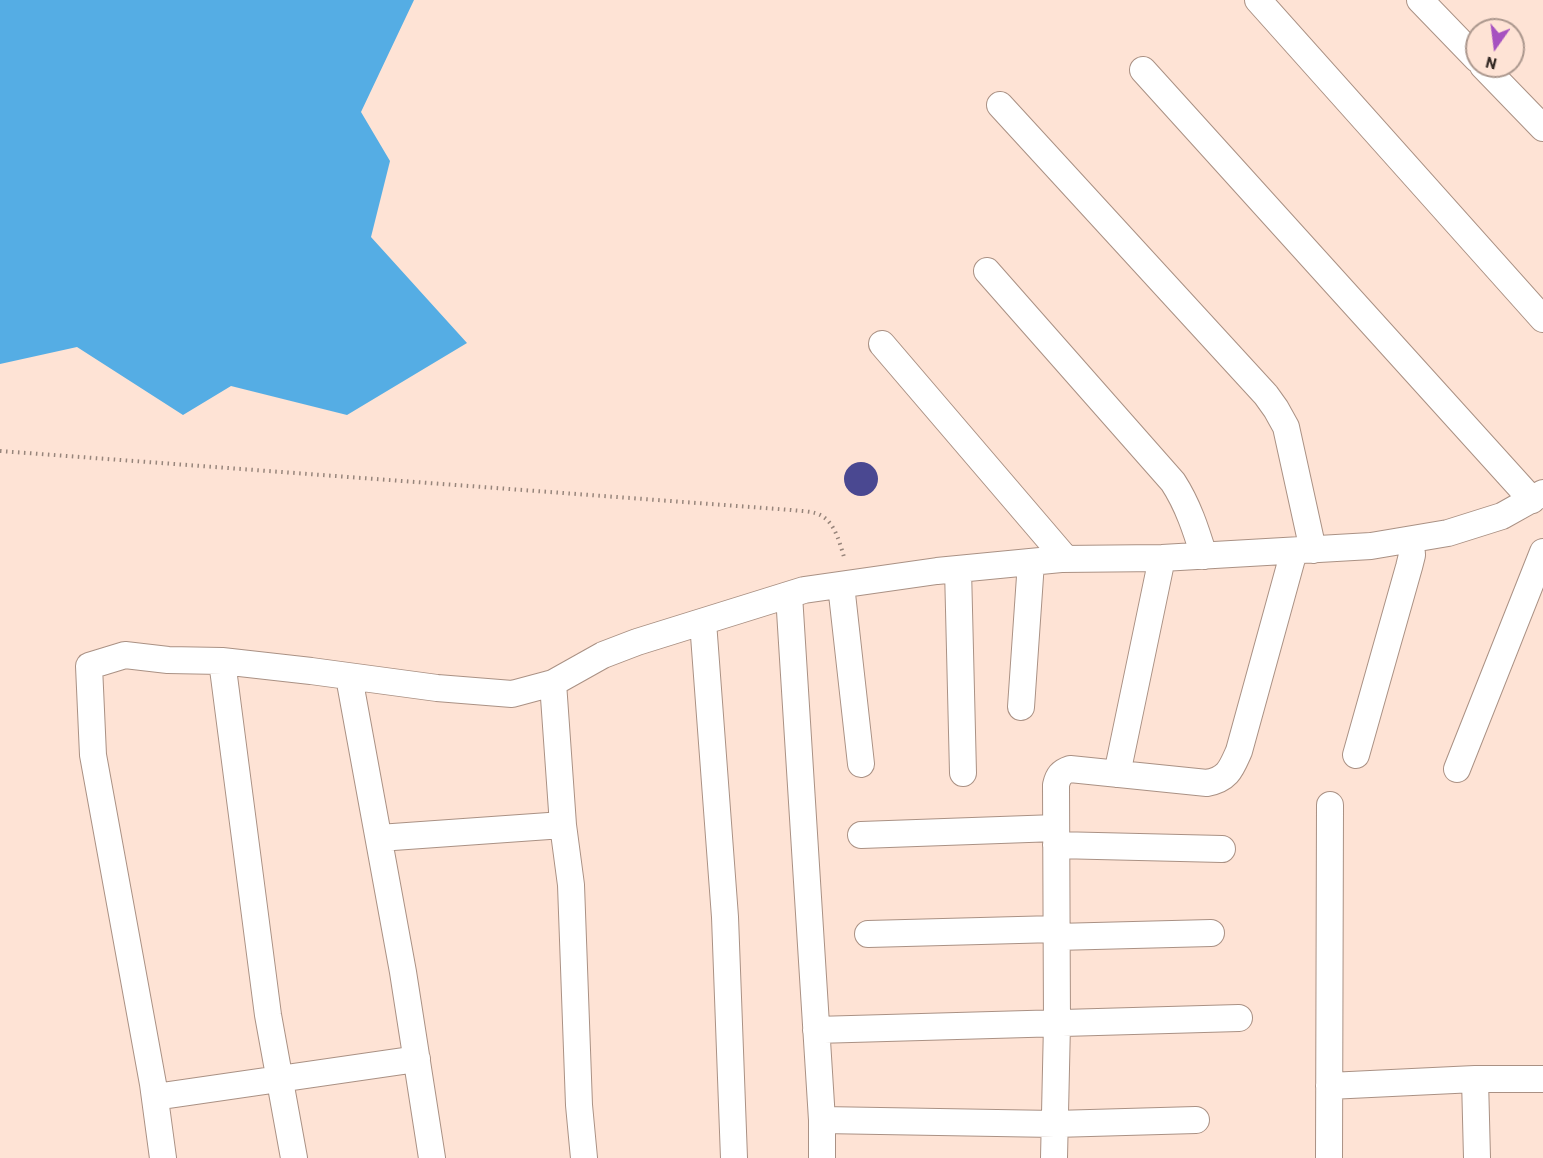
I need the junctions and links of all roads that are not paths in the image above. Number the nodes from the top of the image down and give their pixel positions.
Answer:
1 (1258, 0) edge
2 (1420, 0) edge
3 (1465, 47) edge
4 (1143, 70) dead end
5 (1495, 78) edge
6 (1000, 105) dead end
7 (1543, 128) edge
8 (987, 271) dead end
9 (1543, 319) edge
10 (882, 344) dead end
11 (1537, 497) edge
12 (1411, 540) junction
13 (1304, 550) junction
14 (1543, 552) edge
15 (1204, 556) junction
16 (1162, 558) junction
17 (1066, 559) junction
18 (1031, 562) junction
19 (958, 569) junction
20 (848, 584) junction
21 (789, 595) junction
22 (703, 621) junction
23 (222, 661) junction
24 (349, 677) junction
25 (553, 683) junction
26 (1021, 707) dead end
27 (1356, 755) dead end
28 (861, 764) dead end
29 (1457, 769) dead end
30 (963, 773) dead end
31 (1117, 774) junction
32 (1330, 805) dead end
33 (563, 825) junction
34 (861, 835) dead end
35 (1056, 836) junction
36 (379, 838) junction
37 (1222, 849) dead end
38 (1056, 933) junction
39 (1211, 933) dead end
40 (868, 934) dead end
41 (1239, 1018) dead end
42 (1057, 1024) junction
43 (816, 1030) junction
44 (417, 1059) junction
45 (280, 1079) junction
46 (1475, 1079) junction
47 (1543, 1079) edge
48 (1329, 1086) junction
49 (155, 1097) junction
50 (822, 1120) junction
51 (1196, 1120) dead end
52 (1055, 1124) junction
53 (163, 1158) edge
54 (294, 1158) edge
55 (432, 1158) edge
56 (584, 1158) edge
57 (734, 1158) edge
58 (822, 1158) edge
59 (1054, 1158) edge
60 (1329, 1158) edge
61 (1477, 1158) edge

1 - 9 street
2 - 3 street
4 - 11 street
5 - 7 street
6 - 13 street
8 - 15 street
10 - 17 street
11 - 12 street
12 - 13 street
12 - 27 street
13 - 15 street
13 - 31 street
14 - 29 street
15 - 16 street
16 - 17 street
16 - 31 street
17 - 18 street
18 - 19 street
18 - 26 street
19 - 20 street
19 - 30 street
20 - 21 street
20 - 28 street
21 - 22 street
21 - 43 street
22 - 25 street
22 - 57 street
23 - 24 street
23 - 45 street
23 - 49 street
24 - 25 street
24 - 36 street
25 - 33 street
31 - 35 street
32 - 48 street
33 - 36 street
33 - 56 street
34 - 35 street
35 - 37 street
35 - 38 street
36 - 44 street
38 - 39 street
38 - 40 street
38 - 42 street
41 - 42 street
42 - 43 street
42 - 52 street
43 - 50 street
44 - 45 street
44 - 55 street
45 - 49 street
45 - 54 street
46 - 47 street
46 - 48 street
46 - 61 street
48 - 60 street
49 - 53 street
50 - 52 street
50 - 58 street
51 - 52 street
52 - 59 street

